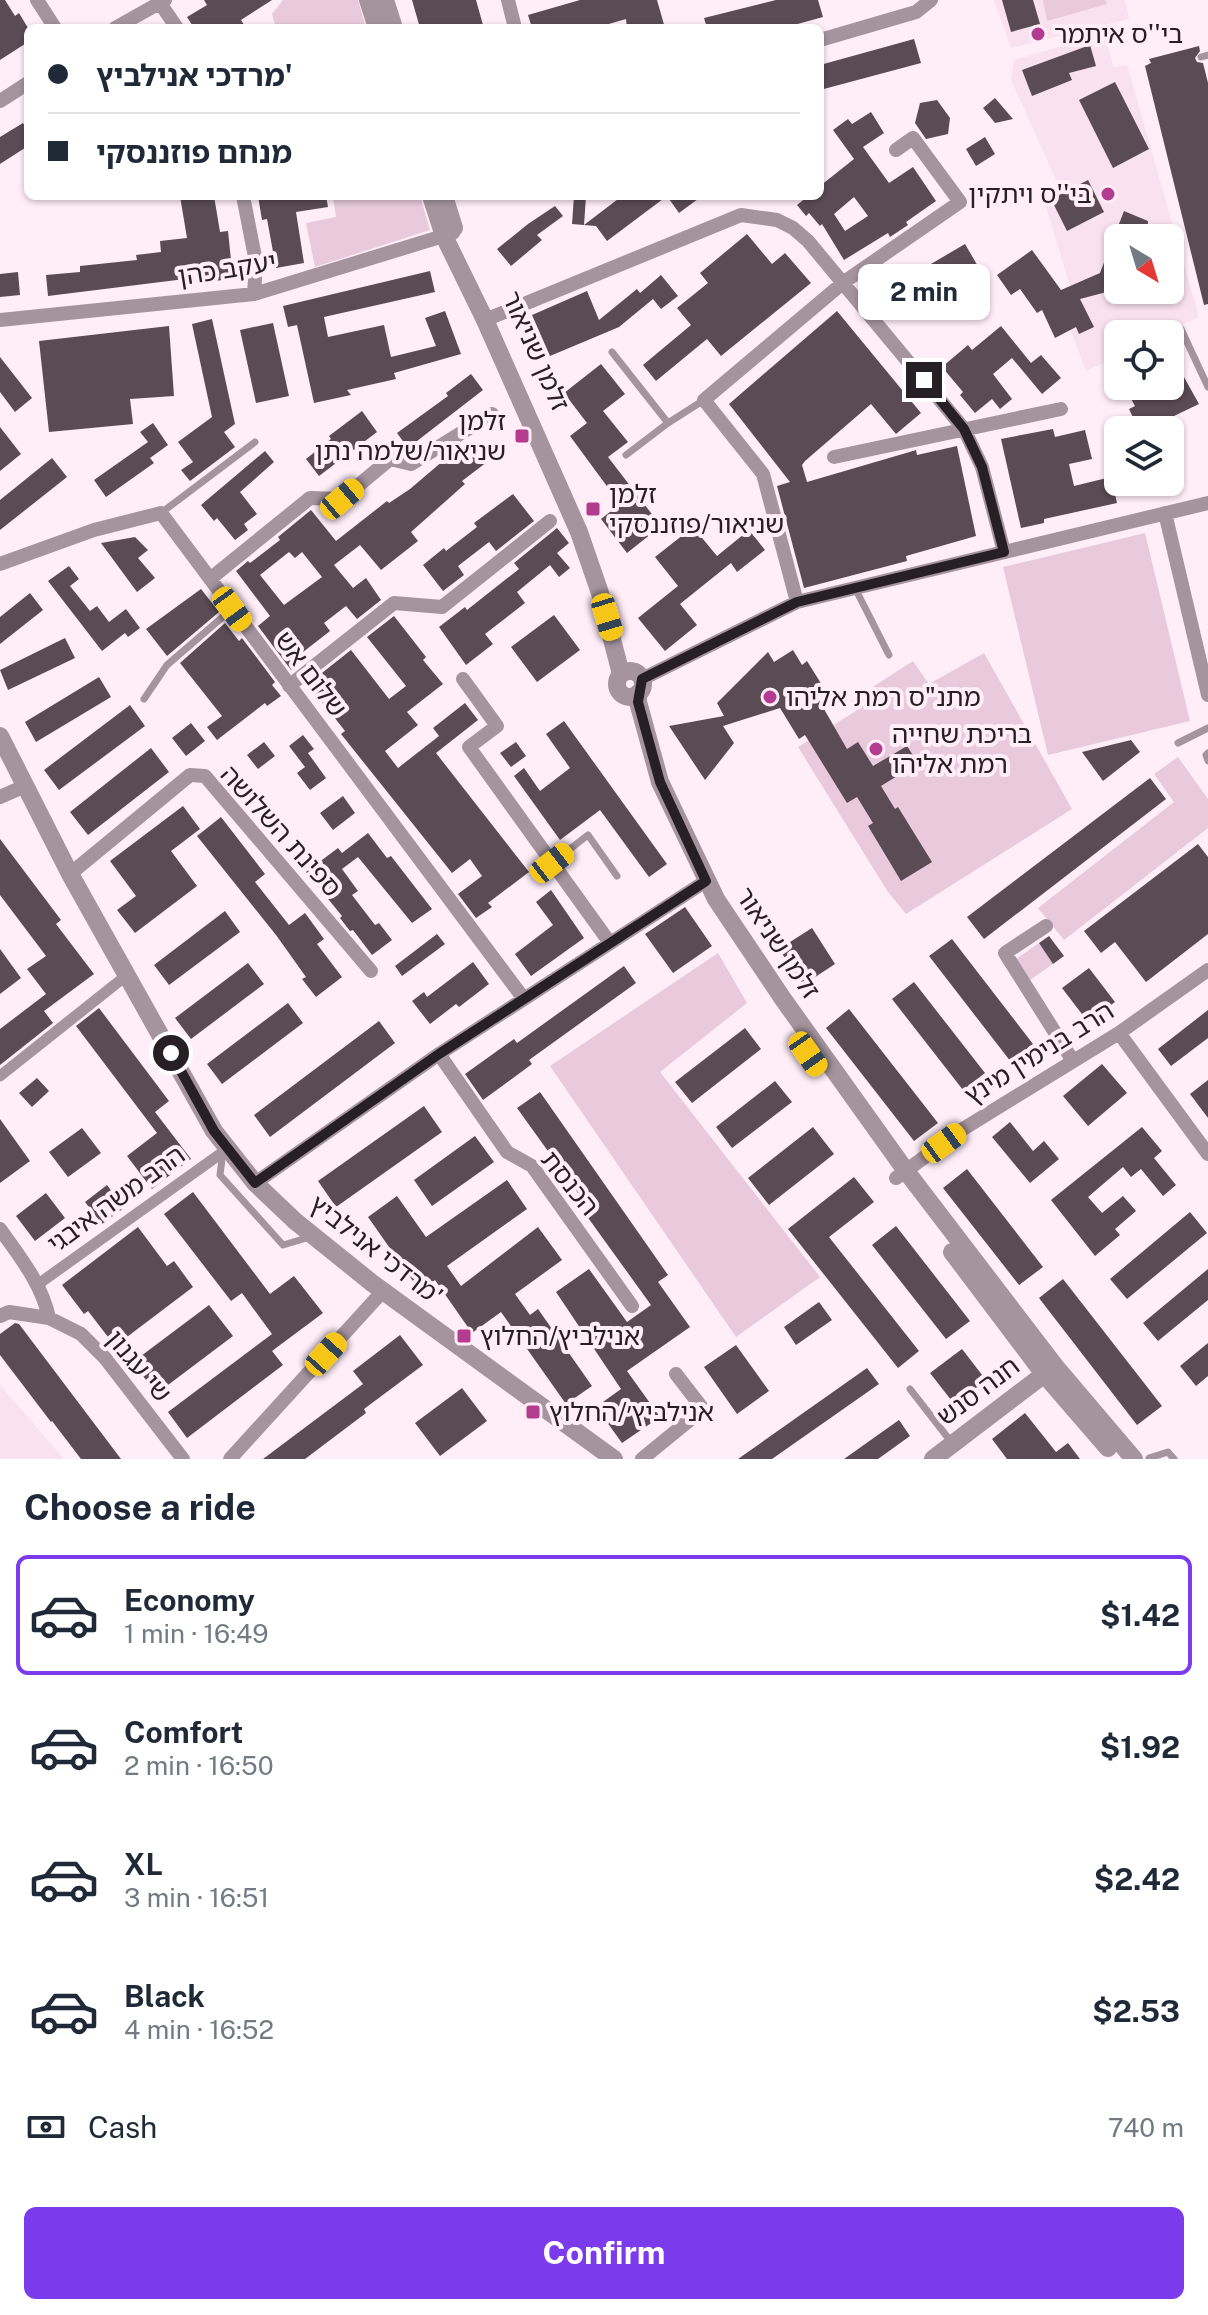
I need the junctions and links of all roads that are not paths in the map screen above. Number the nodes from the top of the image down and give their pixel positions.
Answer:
1 (37, 0) edge
2 (368, 0) edge
3 (385, 0) edge
4 (508, 0) edge
5 (931, 0) edge
6 (162, 1) edge
7 (52, 24) edge
8 (122, 24) edge
9 (175, 24) edge
10 (376, 24) edge
11 (393, 24) edge
12 (514, 24) edge
13 (824, 39) edge
14 (24, 86) edge
15 (0, 101) edge
16 (896, 150) dead end
17 (244, 200) edge
18 (433, 200) edge
19 (445, 200) edge
20 (450, 234) junction
21 (844, 282) junction
22 (254, 294) junction
23 (489, 319) junction
24 (0, 320) edge
25 (1184, 335) edge
26 (612, 352) dead end
27 (1208, 387) edge
28 (704, 400) junction
29 (1061, 409) dead end
30 (492, 414) dead end
31 (668, 423) junction
32 (964, 429) junction
33 (255, 442) dead end
34 (626, 455) dead end
35 (834, 457) dead end
36 (1208, 503) edge
37 (161, 513) junction
38 (1165, 513) junction
39 (550, 521) dead end
40 (1004, 552) junction
41 (0, 564) edge
42 (210, 579) junction
43 (856, 590) junction
44 (797, 602) junction
45 (232, 609) junction
46 (889, 655) dead end
47 (463, 679) dead end
48 (632, 683) junction
49 (289, 686) junction
50 (1208, 695) edge
51 (144, 699) dead end
52 (1208, 728) edge
53 (0, 736) edge
54 (1178, 743) dead end
55 (1208, 753) edge
56 (1208, 761) edge
57 (25, 786) junction
58 (0, 797) edge
59 (552, 863) junction
60 (70, 874) junction
61 (617, 876) dead end
62 (701, 884) junction
63 (1046, 926) dead end
64 (610, 943) junction
65 (1208, 970) edge
66 (371, 971) dead end
67 (127, 975) junction
68 (524, 999) junction
69 (1119, 1033) junction
70 (439, 1054) junction
71 (1073, 1061) junction
72 (0, 1076) edge
73 (223, 1148) junction
74 (1208, 1154) edge
75 (901, 1175) junction
76 (255, 1183) junction
77 (0, 1229) edge
78 (313, 1236) junction
79 (37, 1285) junction
80 (383, 1291) junction
81 (632, 1306) dead end
82 (0, 1316) edge
83 (49, 1318) junction
84 (1049, 1370) junction
85 (676, 1374) dead end
86 (910, 1389) dead end
87 (952, 1443) junction
88 (1126, 1456) edge
89 (183, 1459) edge
90 (230, 1459) edge
91 (614, 1459) edge
92 (642, 1459) edge
93 (933, 1459) edge
94 (1149, 1459) edge
95 (1174, 1459) edge

1 - 7 street
2 - 10 street
3 - 11 street
4 - 12 street
5 - 13 street
6 - 8 street
6 - 9 street
14 - 15 street
16 - 21 street
17 - 22 street
18 - 20 street
19 - 20 street
20 - 22 street, יעקב כהן
20 - 23 street, זלמן שניאור
21 - 23 street
21 - 28 street
21 - 32 street
22 - 24 street, יעקב כהן
23 - 48 street, זלמן שניאור
25 - 27 lane
26 - 31 lane
28 - 31 lane
28 - 44 street
29 - 32 street
30 - 42 street
31 - 34 lane
32 - 35 street
32 - 40 street
33 - 37 lane
36 - 38 street
37 - 41 street
37 - 42 street, שלום אש
38 - 40 street
38 - 50 street
39 - 49 street
40 - 43 street
42 - 45 street, שלום אש
43 - 44 street
43 - 46 lane
44 - 48 street
45 - 49 street, שלום אש
45 - 51 lane
47 - 59 street
48 - 62 street, זלמן שניאור
49 - 68 street, שלום אש
52 - 54 lane
53 - 57 street, מרדכי אנילביץ'
55 - 56 lane
57 - 58 street
57 - 60 street, מרדכי אנילביץ'
59 - 61 lane
59 - 64 street
60 - 66 street, ספינת השלושה
60 - 67 street, מרדכי אנילביץ'
62 - 64 street
62 - 75 street, זלמן שניאור
63 - 71 street
64 - 68 street
65 - 69 street, הרב בנימין מינץ
67 - 72 street
67 - 73 street, מרדכי אנילביץ'
68 - 70 street
69 - 71 street, הרב בנימין מינץ
69 - 74 street
70 - 76 street
70 - 81 street, הכנסת
71 - 75 street, הרב בנימין מינץ
73 - 76 street, מרדכי אנילביץ'
73 - 78 lane
73 - 79 street, הרב משה איבגי
75 - 84 street, זלמן שניאור
76 - 78 street, מרדכי אנילביץ'
77 - 79 street, הרב משה איבגי
78 - 80 street, מרדכי אנילביץ'
79 - 83 street, הרב משה איבגי
80 - 90 street
80 - 91 street, מרדכי אנילביץ'
82 - 83 street, שי עגנון
83 - 89 street, שי עגנון
84 - 87 street, חנה סנש
84 - 88 street, זלמן שניאור
85 - 92 street
86 - 87 lane
87 - 93 street, חנה סנש
88 - 94 lane
94 - 95 lane

